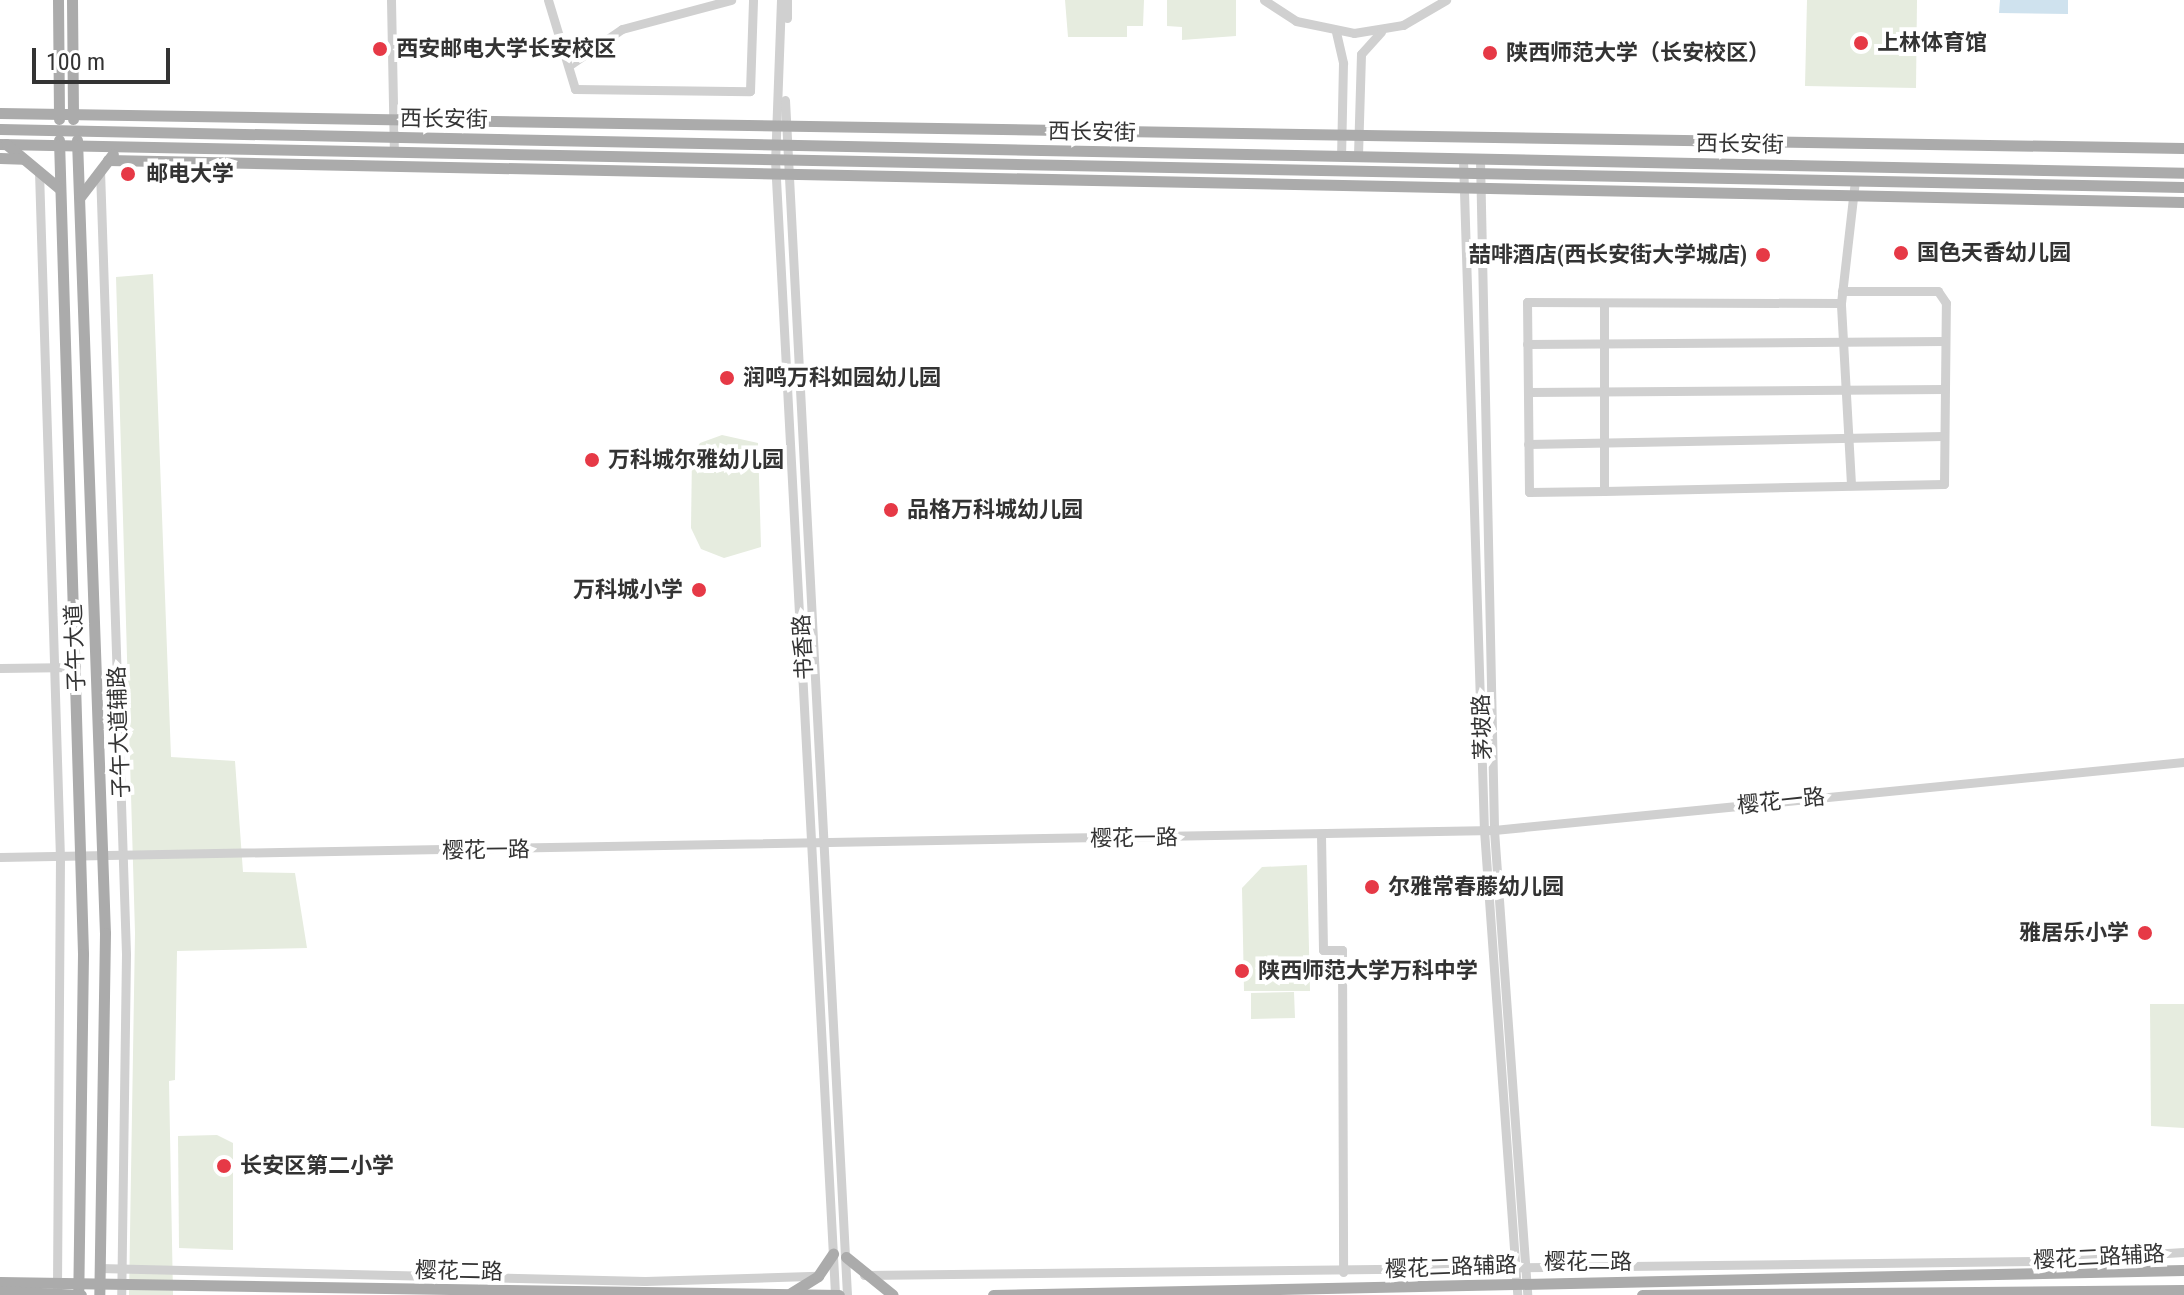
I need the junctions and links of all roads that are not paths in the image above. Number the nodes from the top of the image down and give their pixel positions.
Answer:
1 (58, 0) edge
2 (72, 0) edge
3 (391, 0) edge
4 (548, 0) edge
5 (731, 0) edge
6 (753, 0) edge
7 (781, 0) edge
8 (787, 0) edge
9 (1264, 0) edge
10 (1446, 0) edge
11 (715, 2) edge
12 (1403, 25) junction
13 (1336, 32) junction
14 (571, 64) junction
15 (0, 113) edge
16 (57, 114) junction
17 (71, 114) junction
18 (393, 116) junction
19 (784, 122) junction
20 (0, 129) edge
21 (61, 130) junction
22 (76, 130) junction
23 (1342, 137) junction
24 (1358, 137) junction
25 (394, 138) junction
26 (3, 144) edge
27 (778, 144) junction
28 (58, 145) junction
29 (77, 145) junction
30 (118, 146) junction
31 (792, 146) junction
32 (2184, 148) edge
33 (394, 152) junction
34 (1358, 155) junction
35 (1341, 156) junction
36 (0, 158) edge
37 (24, 159) junction
38 (1463, 159) junction
39 (1480, 159) junction
40 (108, 160) junction
41 (775, 160) junction
42 (793, 168) junction
43 (100, 170) junction
44 (39, 171) junction
45 (776, 173) junction
46 (1463, 173) junction
47 (1480, 173) junction
48 (2184, 173) edge
49 (1855, 181) junction
50 (2184, 187) edge
51 (60, 189) junction
52 (1480, 189) junction
53 (1464, 190) junction
54 (1854, 194) junction
55 (79, 198) junction
56 (2184, 202) edge
57 (1465, 224) junction
58 (1481, 224) junction
59 (1842, 291) junction
60 (1604, 303) junction
61 (1841, 303) junction
62 (1945, 341) junction
63 (1527, 344) junction
64 (1605, 344) junction
65 (1841, 345) junction
66 (1944, 389) junction
67 (1850, 391) junction
68 (1528, 392) junction
69 (1604, 392) junction
70 (1944, 436) junction
71 (1851, 437) junction
72 (1604, 443) junction
73 (1528, 444) junction
74 (1851, 484) junction
75 (1604, 491) junction
76 (76, 667) junction
77 (0, 668) edge
78 (54, 668) junction
79 (2184, 762) edge
80 (1489, 830) junction
81 (1321, 835) junction
82 (818, 844) junction
83 (123, 856) junction
84 (0, 857) edge
85 (60, 857) junction
86 (81, 857) junction
87 (103, 857) junction
88 (2184, 1252) edge
89 (839, 1255) junction
90 (1520, 1265) junction
91 (99, 1268) junction
92 (121, 1268) junction
93 (2184, 1270) edge
94 (1343, 1272) junction
95 (862, 1275) junction
96 (818, 1276) junction
97 (0, 1282) edge
98 (1522, 1289) edge
99 (2184, 1290) edge
100 (0, 1291) edge
101 (57, 1291) edge
102 (99, 1291) edge
103 (121, 1291) edge
104 (79, 1292) edge
105 (791, 1293) edge
106 (839, 1295) edge
107 (893, 1295) edge
108 (993, 1295) edge
109 (1642, 1295) edge

1 - 16 main road, 子午大道
2 - 17 main road, 子午大道
3 - 18 street
4 - 14 street
5 - 11 street
6 - 14 street
7 - 19 street, 书香路
8 - 19 street, 书香路
9 - 13 street
10 - 12 street
11 - 14 street
12 - 13 street
12 - 24 street
13 - 23 street
15 - 16 main road
16 - 17 main road
16 - 21 main road, 子午大道
17 - 18 main road
17 - 22 main road, 子午大道
18 - 19 main road
18 - 25 street
19 - 23 main road
19 - 27 street, 书香路
19 - 31 street, 书香路
20 - 21 main road, 西长安街
21 - 22 main road, 西长安街
21 - 28 main road, 子午大道
22 - 25 main road, 西长安街
22 - 29 main road, 子午大道
23 - 24 main road
23 - 35 street
24 - 32 main road
24 - 34 street
25 - 27 main road, 西长安街
25 - 33 street
26 - 28 main road, 西长安街
26 - 37 main road
27 - 31 main road, 西长安街
27 - 41 street, 书香路
28 - 29 main road, 西长安街
28 - 51 main road, 子午大道
29 - 30 main road, 西长安街
29 - 55 main road, 子午大道
30 - 33 main road, 西长安街
30 - 40 main road
31 - 35 main road, 西长安街
31 - 42 street, 书香路
33 - 41 main road, 西长安街
34 - 35 main road, 西长安街
34 - 38 main road, 西长安街
36 - 37 main road
37 - 44 main road
38 - 39 main road, 西长安街
38 - 46 street, 茅坡路
39 - 47 street, 茅坡路
39 - 48 main road, 西长安街
40 - 43 main road
40 - 45 main road
41 - 42 main road, 西长安街
41 - 45 street, 书香路
42 - 45 main road
42 - 46 main road, 西长安街
42 - 53 main road
42 - 82 street, 书香路
43 - 55 main road
43 - 83 street, 子午大道辅路
44 - 51 main road
44 - 78 street
45 - 82 street, 书香路
46 - 47 main road, 西长安街
46 - 53 street, 茅坡路
47 - 49 main road, 西长安街
47 - 52 street, 茅坡路
49 - 50 main road, 西长安街
49 - 54 street
51 - 76 main road, 子午大道
52 - 53 main road
52 - 54 main road
52 - 58 street, 茅坡路
53 - 57 street, 茅坡路
54 - 56 main road
54 - 59 street
55 - 87 main road, 子午大道
57 - 58 street
57 - 80 street, 茅坡路
58 - 80 street, 茅坡路
59 - 61 street
59 - 62 street
60 - 61 street
60 - 63 street
60 - 64 street
61 - 65 street
62 - 65 street
62 - 66 street
63 - 64 street
63 - 68 street
64 - 65 street
64 - 69 street
65 - 67 street
66 - 67 street
66 - 70 street
67 - 69 street
67 - 71 street
68 - 69 street
68 - 73 street
69 - 72 street
70 - 71 street
70 - 74 street
71 - 72 street
71 - 74 street
72 - 73 street
72 - 75 street
73 - 75 street
74 - 75 street
76 - 78 street
76 - 86 main road, 子午大道
77 - 78 street
78 - 85 street
79 - 80 street, 樱花一路
80 - 81 street, 樱花一路
80 - 90 street, 茅坡路
81 - 82 street, 樱花一路
81 - 94 street
82 - 83 street, 樱花一路
82 - 89 street, 书香路
83 - 87 street, 樱花一路
83 - 92 street, 子午大道辅路
84 - 85 street, 樱花一路
85 - 86 street, 樱花一路
85 - 101 street
86 - 87 street, 樱花一路
86 - 104 main road, 子午大道
87 - 91 main road, 子午大道
88 - 90 street, 樱花二路辅路
89 - 95 main road
89 - 96 main road
89 - 106 street, 书香路
90 - 94 street, 樱花二路辅路
90 - 98 street, 茅坡路
91 - 92 street
91 - 102 main road, 子午大道
92 - 96 street
92 - 103 street, 子午大道辅路
93 - 98 main road, 樱花二路
94 - 95 street, 樱花二路辅路
95 - 107 main road
96 - 105 main road
97 - 101 main road
98 - 108 main road, 樱花二路
99 - 109 main road, 樱花二路
100 - 101 main road
101 - 104 main road, 樱花二路
102 - 103 main road, 樱花二路
102 - 104 main road, 樱花二路
103 - 105 main road, 樱花二路
105 - 106 main road, 樱花二路

